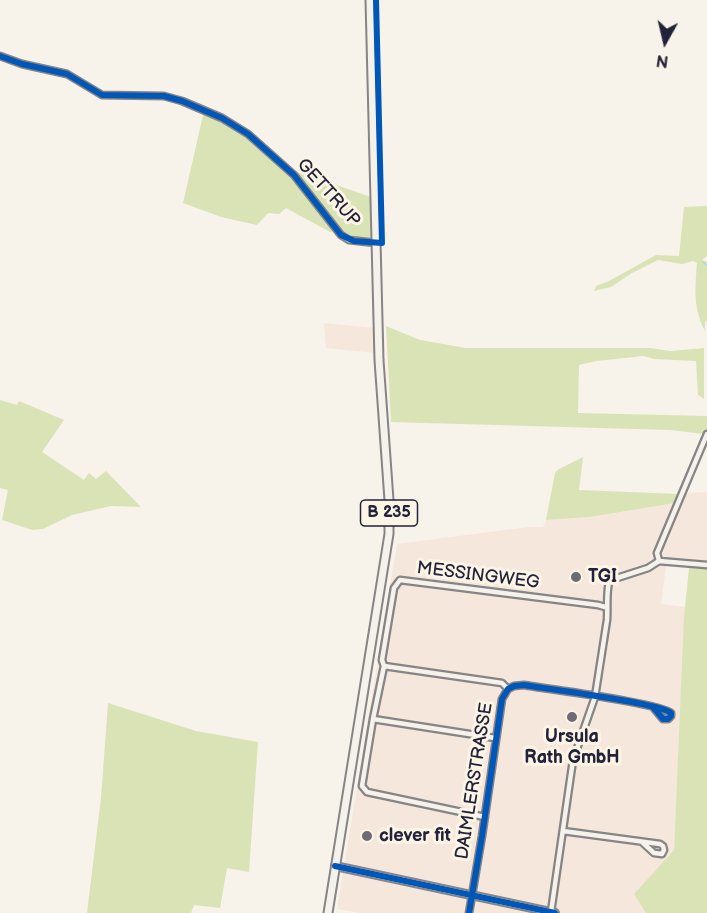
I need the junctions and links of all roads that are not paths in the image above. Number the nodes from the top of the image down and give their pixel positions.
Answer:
1 (370, 0) edge
2 (0, 56) edge
3 (376, 243) junction
4 (707, 434) edge
5 (659, 561) junction
6 (707, 565) edge
7 (605, 607) junction
8 (384, 666) junction
9 (508, 689) junction
10 (596, 697) junction
11 (654, 707) dead end
12 (373, 719) junction
13 (495, 738) junction
14 (485, 817) junction
15 (563, 831) junction
16 (642, 842) dead end
17 (335, 866) junction
18 (471, 895) junction
19 (328, 913) edge
20 (469, 913) edge
21 (553, 913) edge

1 - 3 main road, B 235
2 - 3 street, GETTRUP
3 - 17 main road, B 235
4 - 5 street
5 - 6 street
5 - 7 street
7 - 8 street, MESSINGWEG
7 - 10 street
8 - 9 street, DAIMLERSTRASSE
8 - 12 street, DAIMLERSTRASSE
9 - 10 street, DAIMLERSTRASSE
9 - 13 street, DAIMLERSTRASSE
10 - 11 street
10 - 15 street
12 - 13 street, DAIMLERSTRASSE
12 - 14 street, DAIMLERSTRASSE
13 - 14 street, DAIMLERSTRASSE
14 - 18 street, DAIMLERSTRASSE
15 - 16 street
15 - 21 street
17 - 18 street
17 - 19 main road, B 235
18 - 20 street, DAIMLERSTRASSE
18 - 21 street

